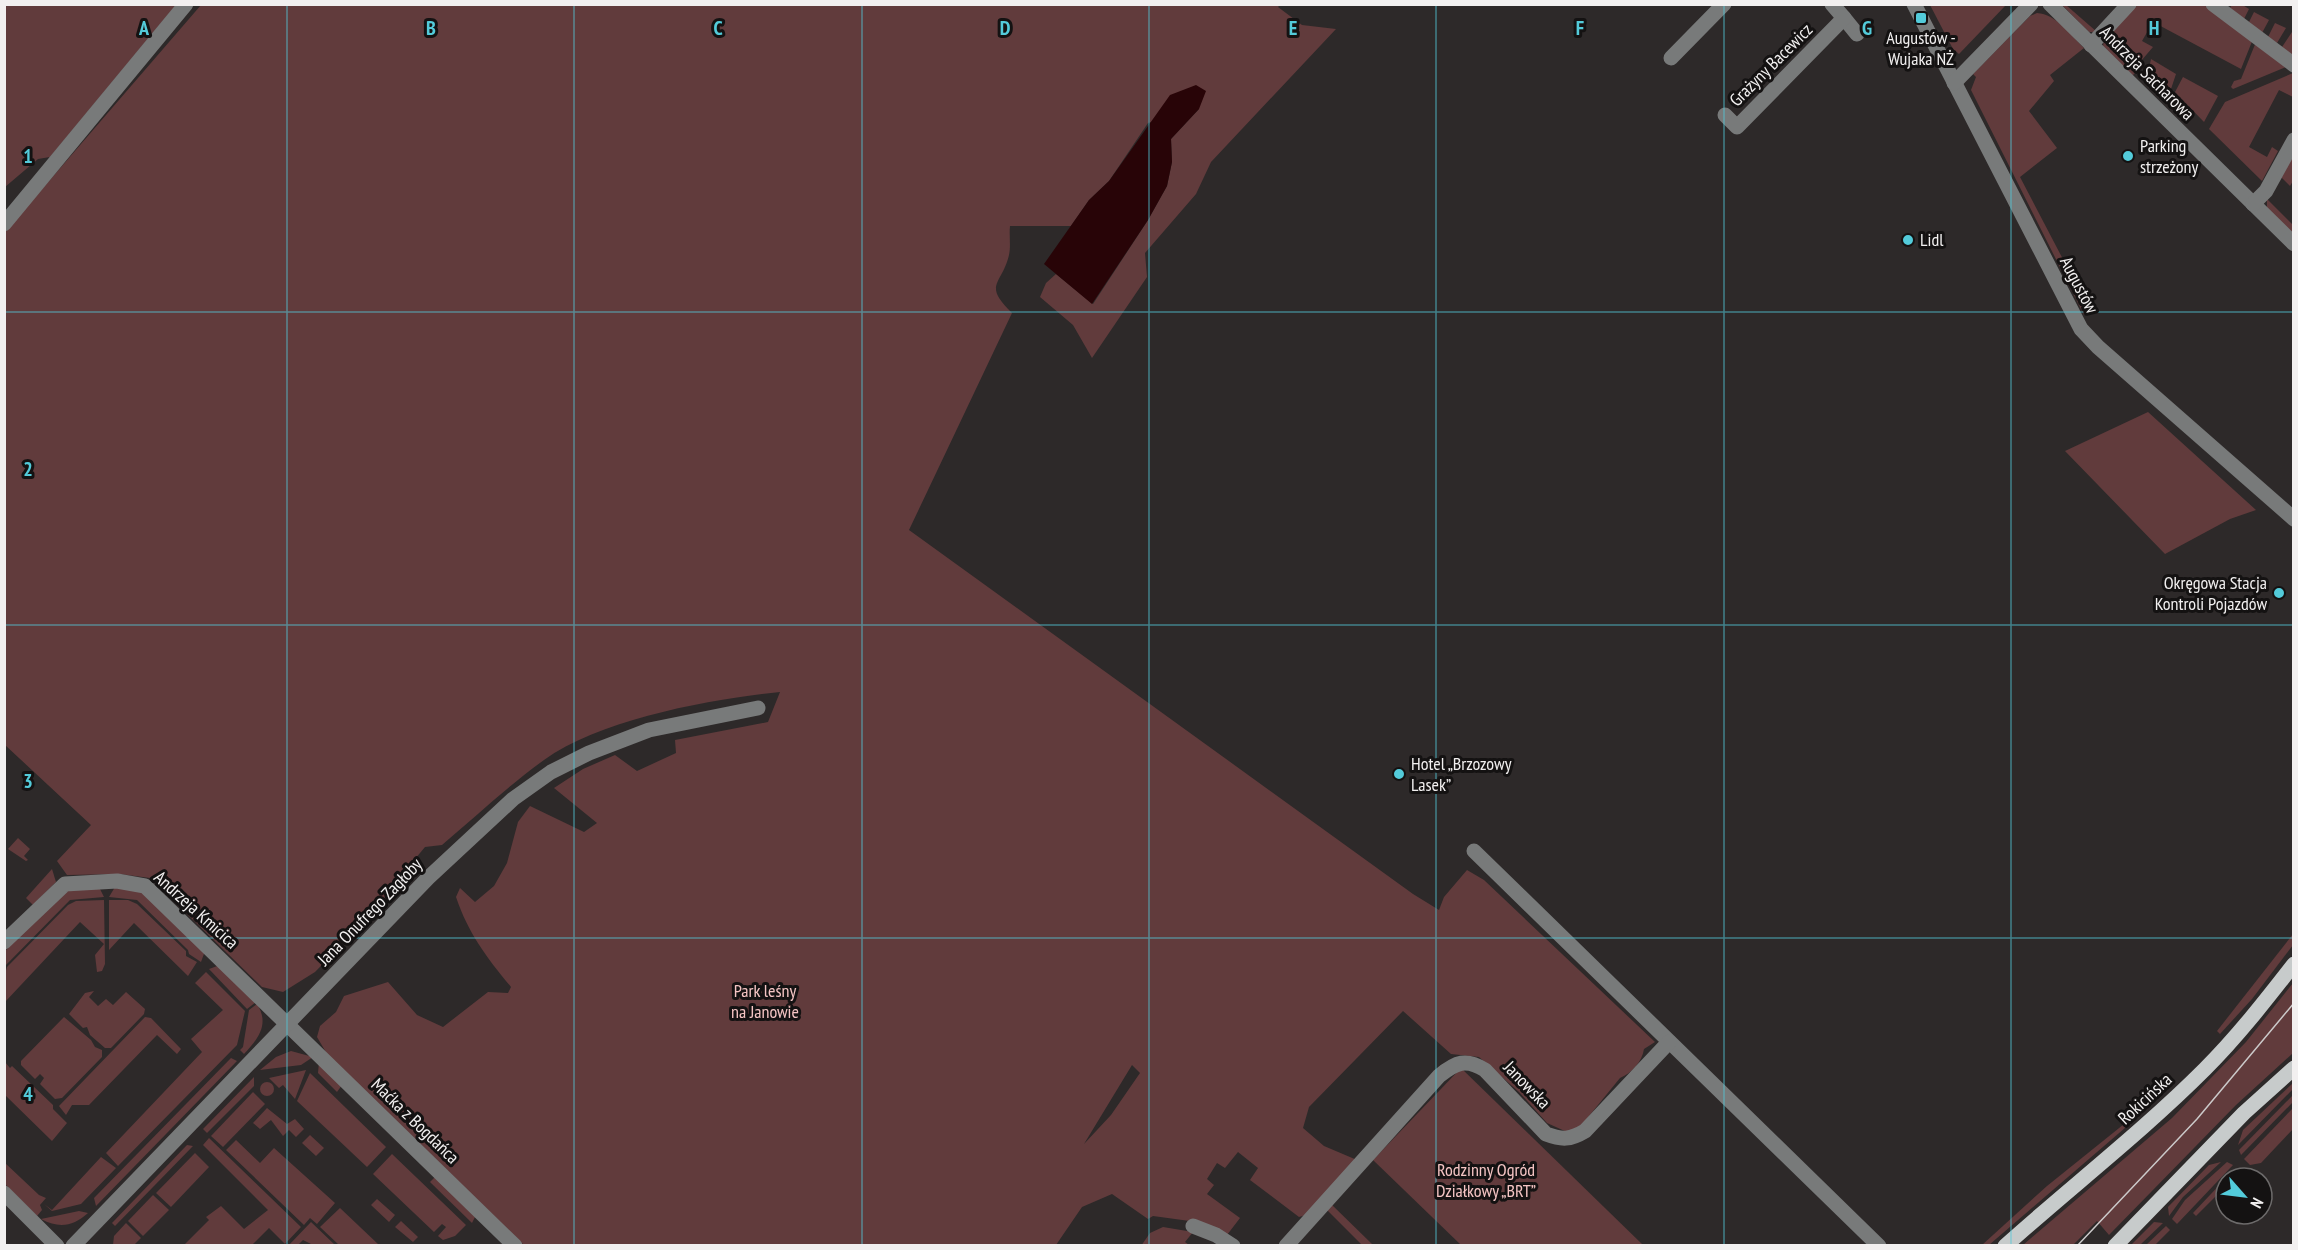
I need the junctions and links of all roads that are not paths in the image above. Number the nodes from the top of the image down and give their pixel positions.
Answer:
1 (186, 4) edge
2 (1724, 4) edge
3 (1832, 4) edge
4 (1914, 4) edge
5 (2031, 4) edge
6 (2050, 4) edge
7 (2129, 4) edge
8 (2213, 4) edge
9 (1844, 18) junction
10 (1857, 34) dead end
11 (2091, 45) junction
12 (1671, 58) dead end
13 (2294, 65) edge
14 (1954, 83) junction
15 (1725, 116) dead end
16 (2294, 140) edge
17 (2253, 204) junction
18 (4, 224) edge
19 (2294, 244) edge
20 (2294, 519) edge
21 (758, 708) dead end
22 (1474, 851) dead end
23 (4, 942) edge
24 (2294, 964) edge
25 (288, 1025) junction
26 (1669, 1042) junction
27 (2294, 1068) edge
28 (4, 1193) edge
29 (1194, 1227) dead end
30 (57, 1245) edge
31 (73, 1245) edge
32 (515, 1245) edge
33 (1233, 1245) edge
34 (1286, 1245) edge
35 (1880, 1245) edge
36 (2005, 1245) edge
37 (2115, 1245) edge

1 - 18 street
2 - 12 street
3 - 9 street
4 - 14 street, Augustów
5 - 14 street
6 - 11 street, Andrzeja Sacharowa
7 - 11 street
8 - 13 street
9 - 10 street
9 - 15 street, Grażyny Bacewicz
11 - 17 street, Andrzeja Sacharowa
14 - 20 street, Augustów
16 - 17 street
17 - 19 street, Andrzeja Sacharowa
21 - 25 street, Jana Onufrego Zagłoby
22 - 26 street
23 - 25 street, Andrzeja Kmicica
24 - 36 main road, Rokicińska
25 - 31 street, Jana Onufrego Zagłoby
25 - 32 street, Maćka z Bogdańca
26 - 34 street, Janowska
26 - 35 street
27 - 37 main road
28 - 30 street
29 - 33 street

